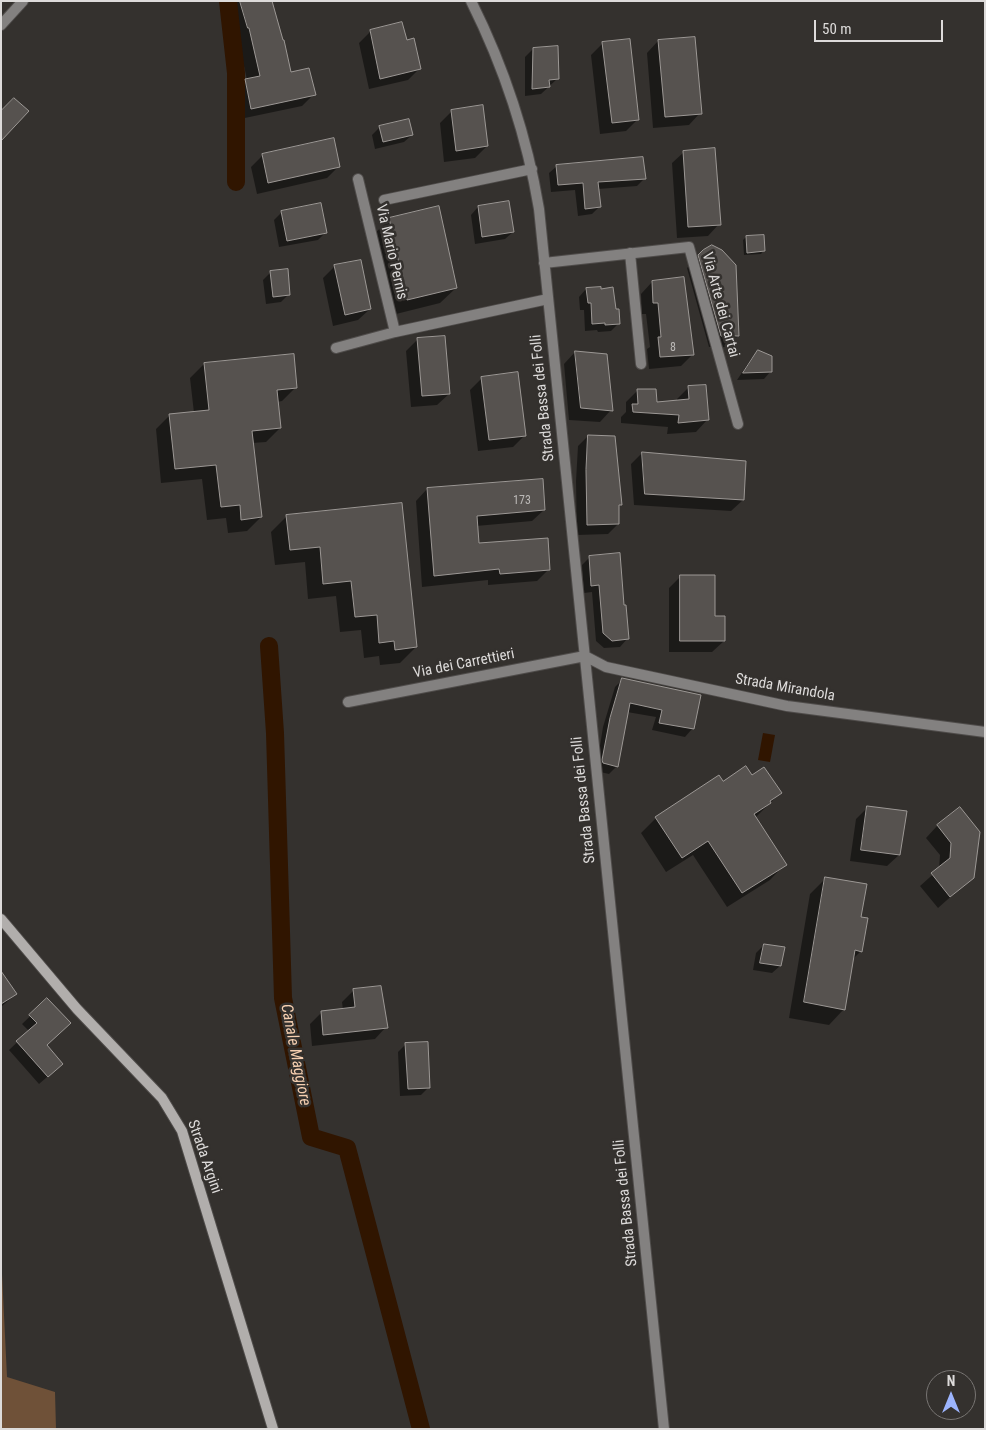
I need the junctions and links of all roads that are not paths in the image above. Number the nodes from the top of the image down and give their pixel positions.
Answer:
1 (23, 1) edge
2 (471, 1) edge
3 (1, 25) edge
4 (532, 169) junction
5 (358, 179) dead end
6 (384, 200) dead end
7 (630, 253) junction
8 (544, 262) junction
9 (548, 299) junction
10 (395, 332) junction
11 (336, 348) dead end
12 (641, 364) dead end
13 (738, 424) dead end
14 (585, 656) junction
15 (348, 702) dead end
16 (985, 732) edge
17 (1, 919) edge
18 (273, 1429) edge
19 (664, 1429) edge

1 - 3 street
2 - 4 street, Strada Bassa dei Folli
4 - 6 street
4 - 8 street, Strada Bassa dei Folli
5 - 10 street, Via Mario Pernis
7 - 8 street, Via Arte dei Cartai
7 - 12 street
7 - 13 street, Via Arte dei Cartai
8 - 9 street, Strada Bassa dei Folli
9 - 10 street
9 - 14 street, Strada Bassa dei Folli
10 - 11 street
14 - 15 street, Via dei Carrettieri
14 - 16 street, Strada Mirandola
14 - 19 street, Strada Bassa dei Folli
17 - 18 main road, Strada Argini

